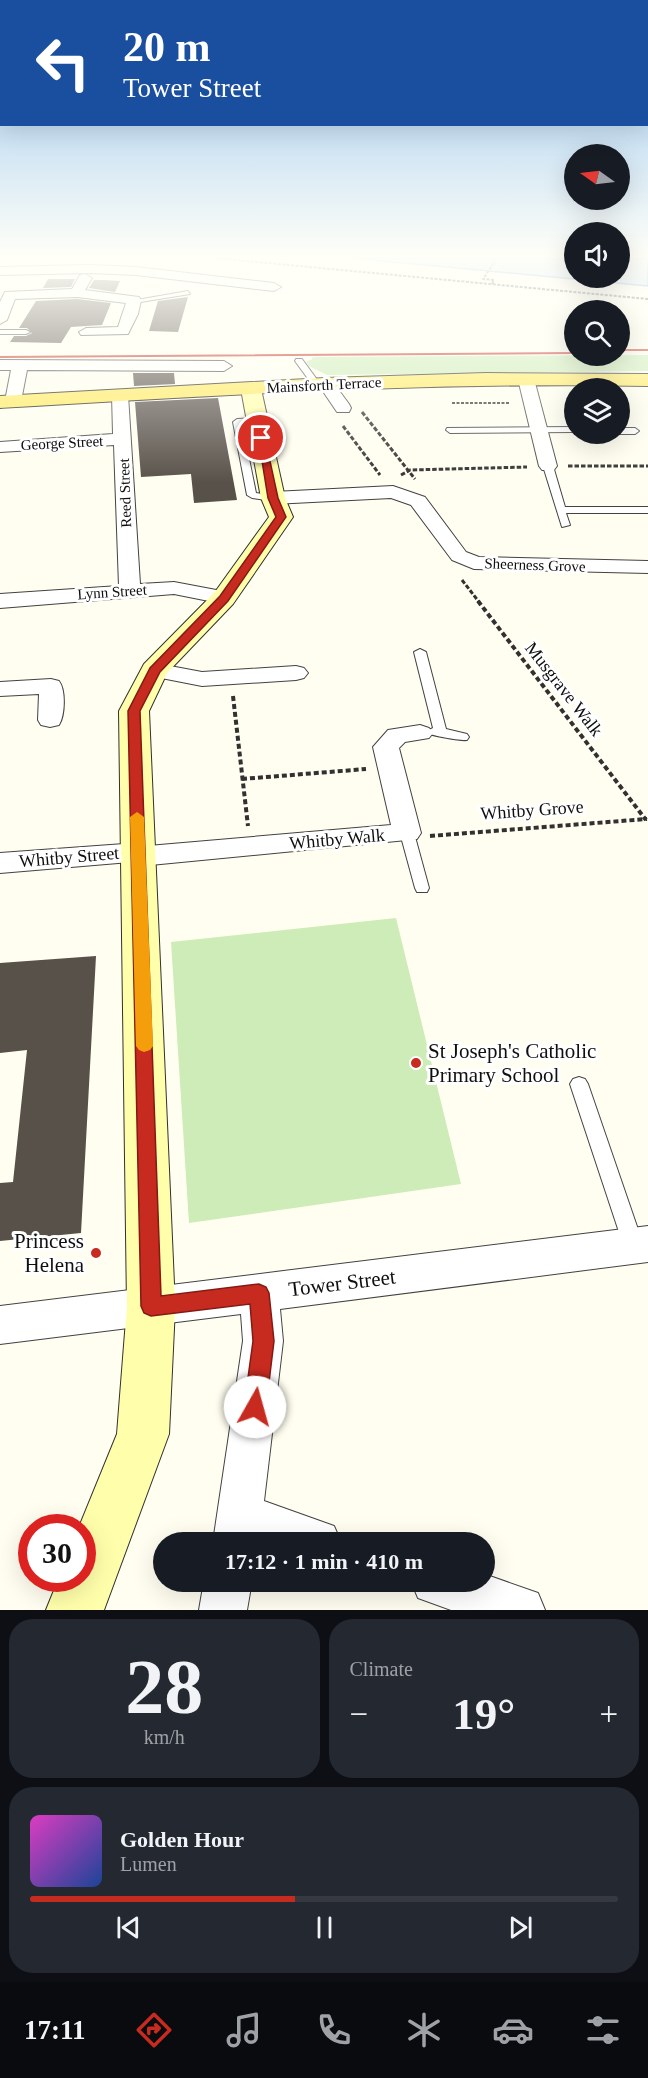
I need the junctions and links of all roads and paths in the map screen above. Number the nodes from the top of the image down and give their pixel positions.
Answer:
1 (299, 361) dead end
2 (0, 365) edge
3 (20, 365) junction
4 (526, 379) junction
5 (648, 380) edge
6 (321, 384) junction
7 (243, 392) junction
8 (120, 395) junction
9 (7, 401) edge
10 (443, 402) dead end
11 (532, 403) junction
12 (350, 407) junction
13 (450, 430) dead end
14 (539, 430) junction
15 (564, 430) edge
16 (630, 431) edge
17 (635, 431) dead end
18 (123, 439) junction
19 (0, 447) edge
20 (548, 466) junction
21 (648, 466) edge
22 (410, 470) junction
23 (390, 488) junction
24 (273, 498) junction
25 (418, 501) junction
26 (560, 510) junction
27 (648, 510) edge
28 (565, 525) dead end
29 (648, 567) edge
30 (457, 574) dead end
31 (130, 591) junction
32 (224, 598) junction
33 (0, 601) edge
34 (420, 652) dead end
35 (154, 670) junction
36 (296, 673) dead end
37 (0, 689) edge
38 (233, 693) dead end
39 (50, 720) dead end
40 (430, 732) junction
41 (463, 738) dead end
42 (366, 769) dead end
43 (242, 779) junction
44 (647, 819) edge
45 (249, 832) dead end
46 (414, 835) junction
47 (139, 854) junction
48 (0, 863) edge
49 (422, 888) dead end
50 (579, 1084) dead end
51 (641, 1245) edge
52 (259, 1293) junction
53 (151, 1306) junction
54 (0, 1325) edge
55 (238, 1529) edge
56 (256, 1532) edge
57 (226, 1592) edge
58 (468, 1592) edge
59 (75, 1610) edge
60 (223, 1610) edge
61 (521, 1610) edge

1 - 6 lane
2 - 3 street
3 - 7 street
3 - 9 street
4 - 5 main road, Mainsforth Terrace
4 - 6 main road, Mainsforth Terrace
4 - 11 street
6 - 7 main road, Mainsforth Terrace
6 - 12 street
7 - 8 main road, Mainsforth Terrace
7 - 24 street
8 - 9 main road, Mainsforth Terrace
8 - 18 street, Reed Street
10 - 11 path
11 - 14 street
12 - 22 path
12 - 23 path
13 - 14 lane
14 - 15 lane
14 - 20 street
16 - 17 lane
18 - 19 street, George Street
18 - 31 street, Reed Street
20 - 21 path
20 - 22 path
20 - 26 lane
22 - 23 path
22 - 25 path
23 - 24 street
23 - 25 street
24 - 32 street
25 - 29 street, Sheerness Grove
26 - 27 lane
26 - 28 lane
30 - 44 path, Musgrave Walk
31 - 32 street, Lynn Street
31 - 33 street, Lynn Street
32 - 35 street
34 - 40 lane
35 - 36 street
35 - 47 street
37 - 39 street
38 - 43 path
40 - 41 lane
40 - 46 street, Whitby Walk
42 - 43 path
43 - 45 path
44 - 46 path, Whitby Grove
46 - 47 street, Whitby Walk
46 - 49 lane
47 - 48 street, Whitby Street
47 - 53 street
50 - 51 lane
51 - 52 street, Tower Street
52 - 53 street, Tower Street
52 - 55 street
53 - 54 street, Tower Street
53 - 59 street
55 - 56 street
57 - 60 street
58 - 61 street

